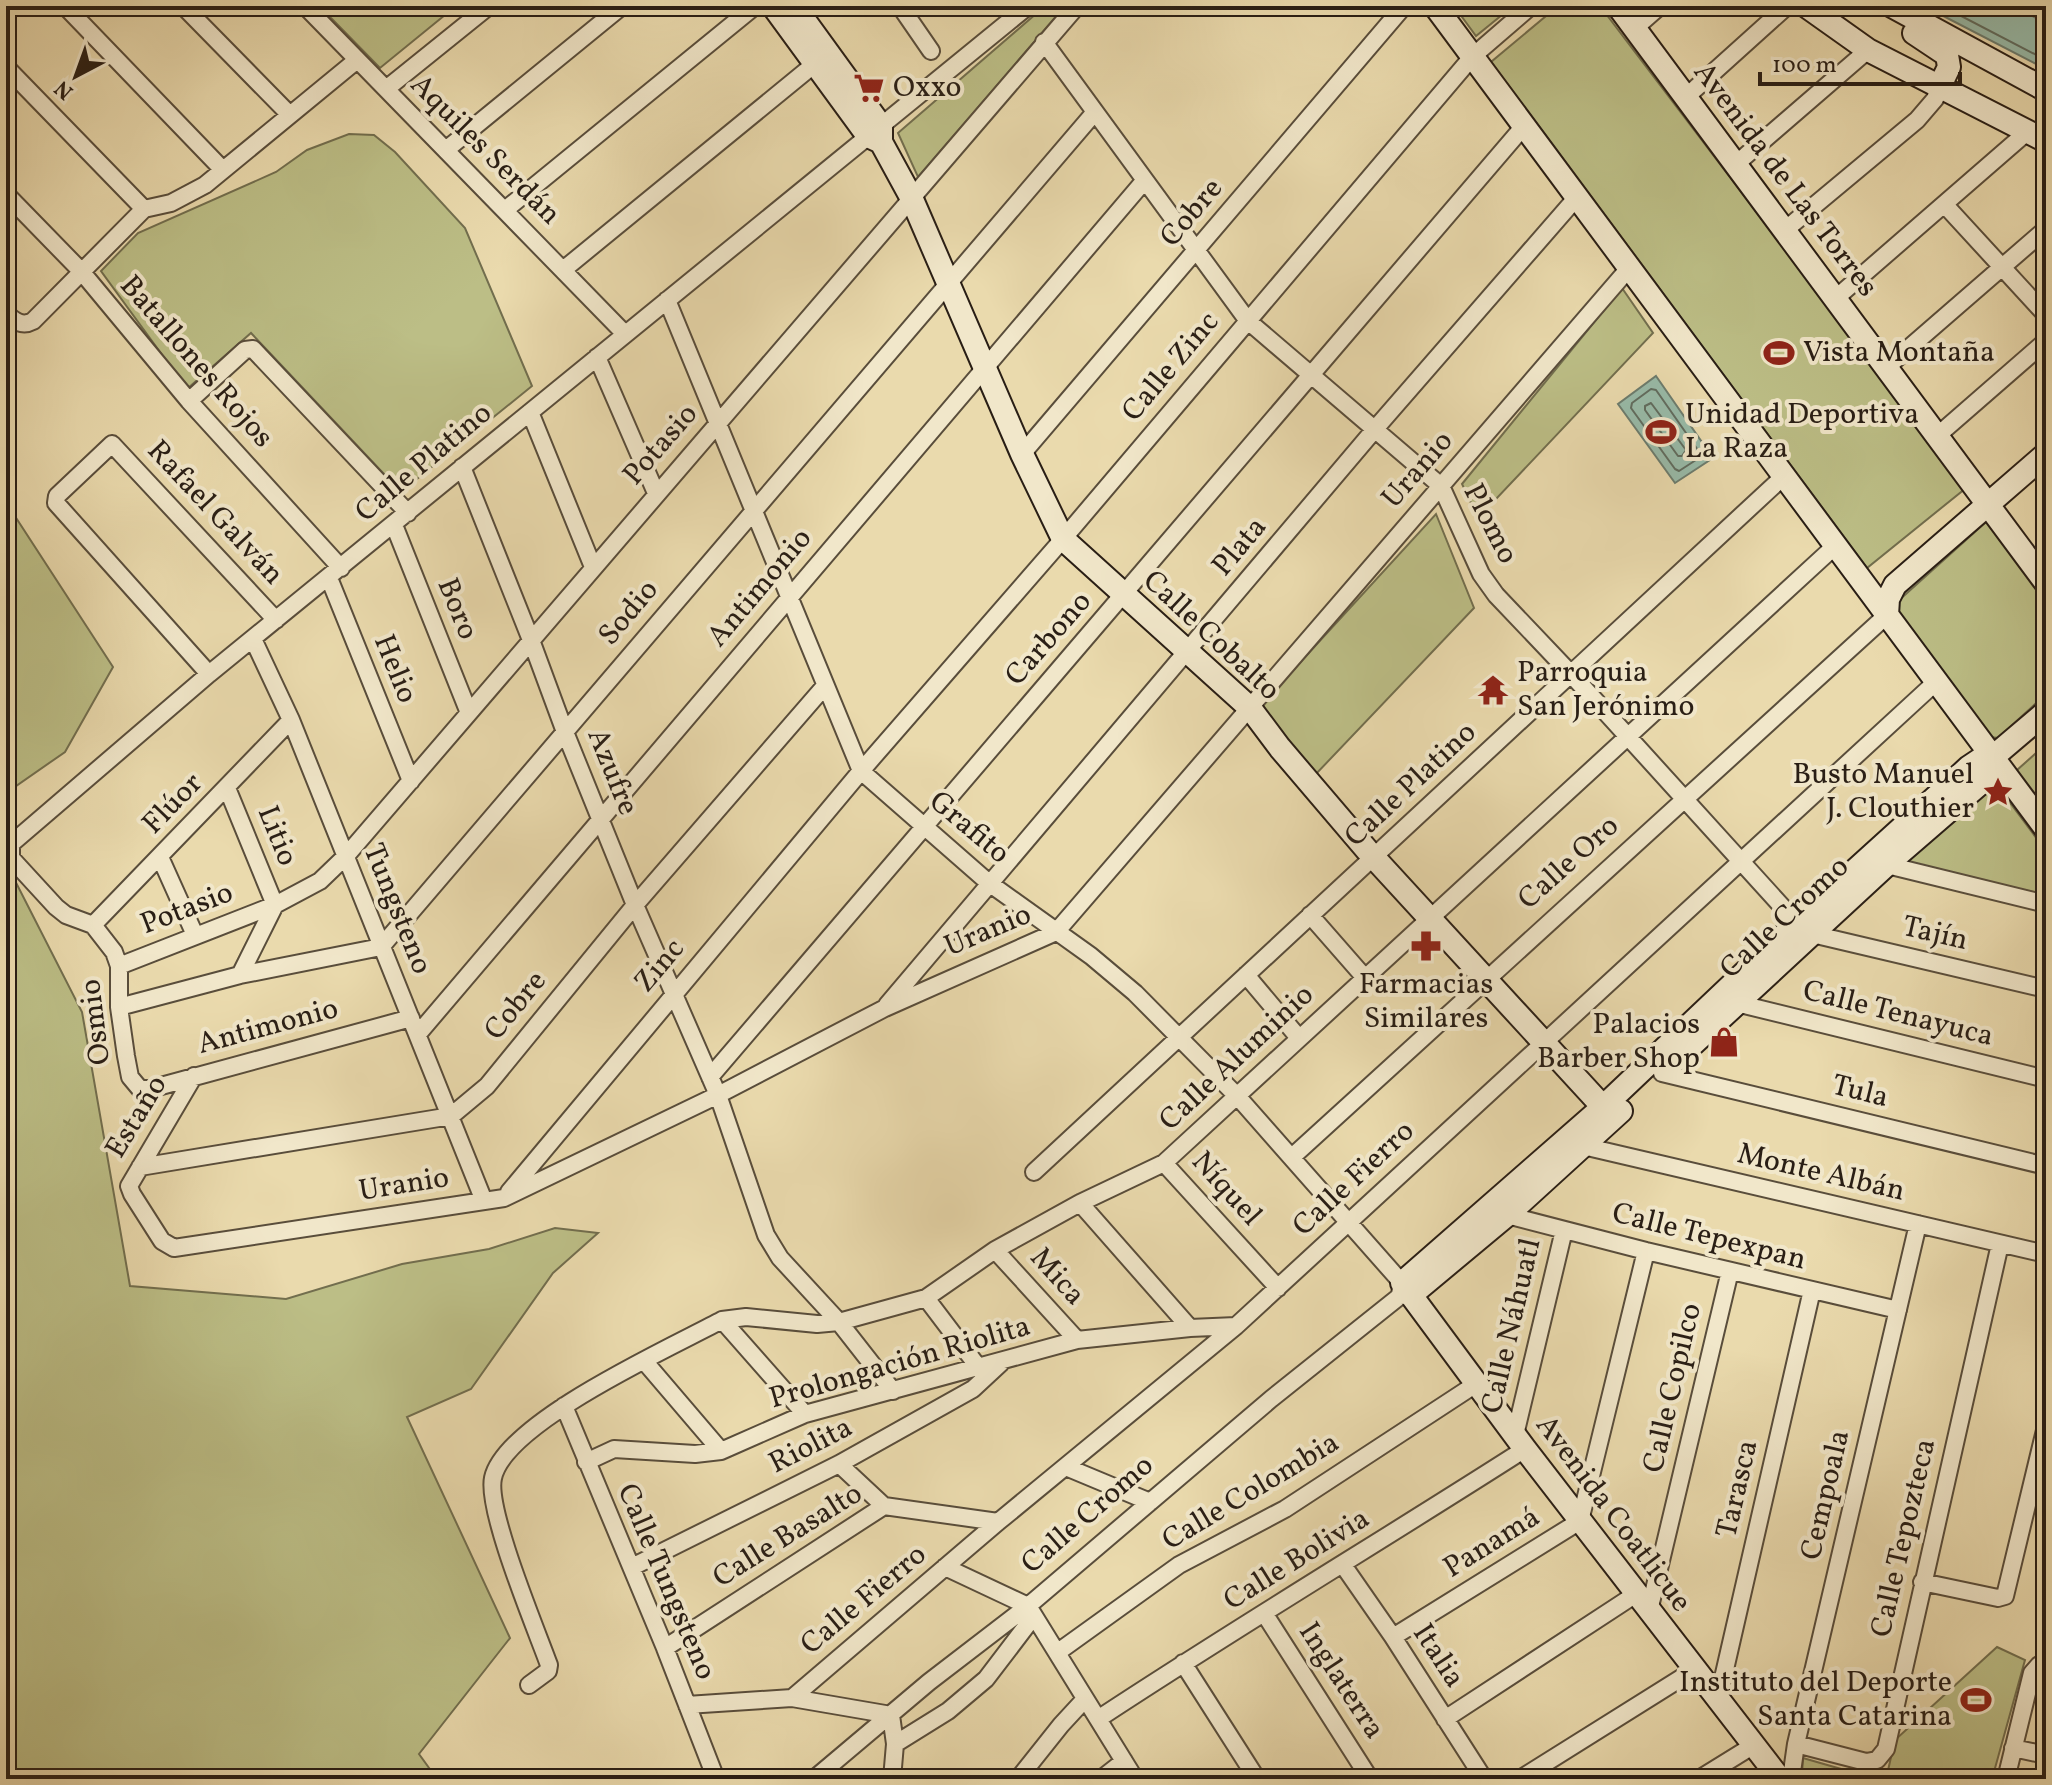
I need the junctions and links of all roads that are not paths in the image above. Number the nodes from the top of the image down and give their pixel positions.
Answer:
1 (65, 6) edge
2 (183, 6) edge
3 (489, 6) edge
4 (622, 6) edge
5 (755, 6) edge
6 (773, 6) edge
7 (794, 6) edge
8 (900, 6) edge
9 (1028, 6) edge
10 (1077, 6) edge
11 (1404, 6) edge
12 (1435, 6) edge
13 (1531, 6) edge
14 (1618, 6) edge
15 (1660, 6) edge
16 (1787, 6) edge
17 (1806, 6) edge
18 (1889, 6) edge
19 (312, 8) edge
20 (1635, 28) junction
21 (1044, 42) junction
22 (1868, 50) junction
23 (931, 51) dead end
24 (1472, 57) junction
25 (823, 58) junction
26 (357, 60) junction
27 (6, 67) edge
28 (1939, 88) junction
29 (386, 89) junction
30 (2046, 90) edge
31 (1686, 97) junction
32 (1095, 112) junction
33 (290, 115) junction
34 (1524, 126) junction
35 (877, 134) junction
36 (2037, 136) edge
37 (447, 149) junction
38 (1736, 164) junction
39 (223, 170) junction
40 (1145, 180) junction
41 (6, 194) edge
42 (911, 197) junction
43 (1577, 197) junction
44 (1945, 205) junction
45 (144, 209) junction
46 (505, 210) junction
47 (2046, 229) edge
48 (1785, 230) junction
49 (1197, 250) junction
50 (1630, 267) junction
51 (2002, 268) junction
52 (563, 270) junction
53 (81, 271) junction
54 (948, 284) junction
55 (1836, 298) junction
56 (667, 300) junction
57 (2046, 315) edge
58 (12, 318) edge
59 (1248, 321) junction
60 (625, 334) junction
61 (2046, 341) edge
62 (597, 357) junction
63 (1887, 367) junction
64 (985, 368) junction
65 (1311, 377) junction
66 (189, 401) junction
67 (530, 412) junction
68 (719, 420) junction
69 (1375, 429) junction
70 (1937, 436) junction
71 (1022, 454) junction
72 (2046, 454) edge
73 (462, 467) junction
74 (1784, 476) junction
75 (1441, 486) junction
76 (656, 493) junction
77 (1989, 505) junction
78 (754, 508) junction
79 (408, 513) junction
80 (394, 525) junction
81 (1063, 539) junction
82 (1835, 546) junction
83 (593, 567) junction
84 (335, 573) junction
85 (2043, 573) edge
86 (1857, 574) junction
87 (1895, 585) junction
88 (1124, 595) junction
89 (789, 597) junction
90 (1887, 615) junction
91 (276, 620) junction
92 (253, 639) junction
93 (531, 640) junction
94 (1187, 652) junction
95 (209, 674) junction
96 (1572, 675) junction
97 (1937, 681) junction
98 (824, 687) junction
99 (1250, 708) junction
100 (2046, 712) edge
101 (469, 713) junction
102 (291, 720) junction
103 (565, 732) junction
104 (1626, 738) junction
105 (1993, 757) junction
106 (861, 771) junction
107 (411, 781) junction
108 (227, 788) junction
109 (1683, 799) junction
110 (601, 819) junction
111 (924, 828) junction
112 (2046, 829) edge
113 (346, 856) junction
114 (160, 857) junction
115 (1374, 857) junction
116 (1740, 862) junction
117 (1887, 865) junction
118 (989, 883) junction
119 (2046, 904) edge
120 (275, 905) junction
121 (635, 905) junction
122 (1310, 915) junction
123 (1429, 919) junction
124 (93, 925) junction
125 (1804, 928) junction
126 (1056, 932) junction
127 (195, 935) junction
128 (381, 947) junction
129 (119, 966) junction
130 (240, 975) junction
131 (1246, 975) junction
132 (1366, 979) junction
133 (1485, 981) junction
134 (2046, 989) edge
135 (673, 993) junction
136 (1736, 1003) junction
137 (119, 1007) junction
138 (885, 1008) junction
139 (414, 1026) junction
140 (1179, 1036) junction
141 (1299, 1038) junction
142 (1543, 1041) junction
143 (1662, 1073) junction
144 (194, 1076) junction
145 (710, 1077) junction
146 (2046, 1079) edge
147 (140, 1089) joint
148 (718, 1095) junction
149 (1238, 1097) junction
150 (1603, 1107) junction
151 (451, 1116) junction
152 (1583, 1146) junction
153 (1292, 1157) junction
154 (1164, 1163) junction
155 (2046, 1166) edge
156 (140, 1167) junction
157 (1034, 1172) dead end
158 (504, 1198) junction
159 (484, 1201) junction
160 (1080, 1203) junction
161 (1507, 1215) junction
162 (1348, 1221) junction
163 (1918, 1224) junction
164 (1564, 1230) junction
165 (2000, 1244) junction
166 (168, 1246) joint
167 (995, 1250) junction
168 (1646, 1251) junction
169 (2046, 1254) edge
170 (1730, 1271) junction
171 (1278, 1288) junction
172 (1812, 1290) junction
173 (1405, 1291) junction
174 (926, 1298) junction
175 (1898, 1310) junction
176 (722, 1320) junction
177 (839, 1322) junction
178 (1236, 1326) junction
179 (1190, 1328) junction
180 (1077, 1340) junction
181 (1005, 1359) junction
182 (645, 1362) junction
183 (979, 1368) junction
184 (1476, 1384) junction
185 (893, 1391) junction
186 (564, 1406) junction
187 (805, 1414) junction
188 (2046, 1429) edge
189 (1520, 1442) junction
190 (721, 1451) junction
191 (586, 1462) junction
192 (839, 1464) junction
193 (1066, 1467) junction
194 (1150, 1502) junction
195 (884, 1506) junction
196 (1580, 1521) junction
197 (998, 1522) junction
198 (1343, 1565) junction
199 (632, 1567) junction
200 (945, 1567) junction
201 (1922, 1582) junction
202 (1642, 1603) junction
203 (1031, 1611) junction
204 (1264, 1613) junction
205 (1393, 1637) junction
206 (665, 1648) junction
207 (1058, 1652) junction
208 (1183, 1663) junction
209 (2041, 1666) edge
210 (1694, 1670) junction
211 (529, 1685) dead end
212 (792, 1698) junction
213 (1085, 1699) junction
214 (1718, 1700) junction
215 (687, 1705) junction
216 (891, 1715) junction
217 (1098, 1719) junction
218 (1445, 1719) junction
219 (895, 1744) junction
220 (1796, 1744) junction
221 (1754, 1745) junction
222 (2013, 1748) junction
223 (2046, 1755) edge
224 (1124, 1761) junction
225 (716, 1779) edge
226 (814, 1779) edge
227 (892, 1779) edge
228 (1018, 1779) edge
229 (1101, 1779) edge
230 (1135, 1779) edge
231 (1257, 1779) edge
232 (1370, 1779) edge
233 (1484, 1779) edge
234 (1520, 1779) edge
235 (1699, 1779) edge
236 (1780, 1779) edge
237 (1791, 1779) edge
238 (2006, 1779) edge

1 - 39 street
2 - 33 street
3 - 29 street
4 - 37 street
5 - 46 street
6 - 25 street
7 - 25 street
8 - 23 street
9 - 35 street, Calle Platino
10 - 21 street, Potasio
11 - 49 street, Cobre
12 - 24 street
13 - 24 street, Calle Zinc
14 - 20 street, Avenida de Las Torres
15 - 20 street
16 - 31 street
17 - 22 street
18 - 28 street
18 - 30 street
19 - 26 street, Aquiles Serdán
20 - 31 street, Avenida de Las Torres
21 - 32 street, Plomo
21 - 42 street, Potasio
22 - 28 street
22 - 38 street
24 - 34 street
24 - 59 street, Calle Zinc
25 - 35 street, Calle Cobalto
25 - 52 street
26 - 29 street, Aquiles Serdán
26 - 33 street
27 - 45 street
28 - 36 street
28 - 48 street
29 - 37 street, Aquiles Serdán
31 - 38 street, Avenida de Las Torres
32 - 40 street, Plomo
32 - 54 street, Sodio
33 - 39 street
34 - 43 street
34 - 65 street, Carbono
35 - 42 street, Calle Cobalto
35 - 56 street, Calle Platino
36 - 44 street
37 - 46 street, Aquiles Serdán
38 - 48 street, Avenida de Las Torres
39 - 45 street
40 - 49 street, Plomo
40 - 64 street, Antimonio
41 - 53 street, Batallones Rojos
42 - 54 street, Calle Cobalto
42 - 68 street, Potasio
43 - 50 street
43 - 69 street, Plata
44 - 51 street
44 - 55 street
45 - 53 street
46 - 52 street, Aquiles Serdán
47 - 51 street
48 - 55 street, Avenida de Las Torres
49 - 59 street, Plomo
49 - 71 street, Cobre
50 - 74 street
50 - 75 street, Uranio
51 - 57 street
51 - 63 street
52 - 60 street, Aquiles Serdán
53 - 58 street
53 - 66 street, Batallones Rojos
54 - 64 street, Calle Cobalto
54 - 78 street, Sodio
55 - 63 street, Avenida de Las Torres
56 - 60 street, Calle Platino
56 - 68 street, Grafito
59 - 65 street, Plomo
59 - 81 street, Calle Zinc
60 - 62 street, Calle Platino
61 - 70 street
62 - 67 street, Calle Platino
62 - 76 street
63 - 70 street, Avenida de Las Torres
64 - 71 street, Calle Cobalto
64 - 89 street, Antimonio
65 - 69 street, Plomo
65 - 88 street, Carbono
66 - 79 street
66 - 84 street, Batallones Rojos
67 - 73 street, Calle Platino
67 - 83 street
68 - 76 street, Potasio
68 - 78 street, Grafito
69 - 75 street, Plomo
69 - 94 street, Plata
70 - 77 street, Avenida de Las Torres
71 - 81 street, Calle Cobalto
72 - 77 street
73 - 79 street, Calle Platino
73 - 93 street, Azufre
74 - 82 street
74 - 96 street, Calle Platino
75 - 96 street, Plomo
75 - 99 street, Uranio
76 - 83 street, Potasio
77 - 85 street, Avenida de Las Torres
77 - 87 street
78 - 89 street, Grafito
78 - 103 street, Sodio
79 - 80 street, Calle Platino
80 - 84 street, Calle Platino
80 - 101 street, Boro
81 - 88 street, Calle Cobalto
81 - 106 street, Calle Zinc
82 - 86 street
82 - 104 street, Calle Aluminio
83 - 93 street, Potasio
84 - 91 street, Calle Platino
84 - 107 street, Helio
86 - 87 street
86 - 90 street
87 - 90 street
88 - 94 street, Calle Cobalto
88 - 111 street, Carbono
89 - 98 street, Grafito
89 - 110 street, Antimonio
90 - 97 street
90 - 109 street, Calle Oro
91 - 92 street, Calle Platino
91 - 95 street, Rafael Galván
92 - 95 street, Calle Platino
92 - 102 street, Tungsteno
93 - 101 street, Potasio
93 - 103 street, Azufre
94 - 99 street, Calle Cobalto
94 - 118 street, Plata
95 - 124 street, Calle Platino
96 - 104 street, Plomo
96 - 115 street, Calle Platino
97 - 105 street
97 - 116 street, Calle Fierro
98 - 106 street, Grafito
98 - 121 street, Cobre
99 - 115 street, Calle Cobalto
99 - 126 street, Uranio
100 - 105 street
101 - 107 street, Potasio
102 - 108 street, Flúor
102 - 113 street, Tungsteno
103 - 110 street, Azufre
103 - 128 street, Sodio
104 - 109 street, Plomo
104 - 123 street, Calle Aluminio
105 - 112 street
105 - 117 street, Calle Cromo
105 - 125 street, Calle Cromo
106 - 111 street, Grafito
106 - 135 street, Zinc
107 - 113 street, Potasio
108 - 114 street, Flúor
108 - 120 street, Litio
109 - 116 street, Plomo
109 - 133 street, Calle Oro
110 - 121 street, Azufre
110 - 139 street, Antimonio
111 - 118 street, Grafito
111 - 145 street, Carbono
113 - 120 street, Potasio
113 - 128 street, Tungsteno
114 - 124 street, Flúor
114 - 127 street
115 - 122 street, Calle Platino
115 - 123 street, Calle Cobalto
116 - 125 street, Plomo
116 - 142 street, Calle Fierro
117 - 119 street
117 - 125 street, Calle Cromo
118 - 126 street, Grafito
118 - 138 street, Plata
120 - 127 street, Potasio
120 - 130 street, Potasio
121 - 135 street, Azufre
121 - 151 street, Cobre
122 - 131 street, Calle Platino
122 - 132 street
123 - 132 street, Calle Aluminio
123 - 133 street, Calle Cobalto
124 - 129 street, Osmio
125 - 134 street, Tajín
125 - 136 street, Calle Cromo
125 - 150 street, Calle Cromo
126 - 138 street, Uranio
126 - 140 street, Grafito
127 - 129 street, Potasio
128 - 130 street
128 - 139 street, Tungsteno
129 - 137 street, Osmio
130 - 137 street
131 - 140 street, Calle Platino
131 - 141 street
132 - 141 street, Calle Aluminio
133 - 142 street, Calle Cobalto
133 - 153 street, Calle Oro
135 - 145 street, Azufre
135 - 158 street, Zinc
136 - 143 street, Calle Cromo
136 - 146 street, Calle Tenayuca
137 - 147 street, Osmio
138 - 148 street, Uranio
139 - 144 street, Antimonio
139 - 151 street, Tungsteno
140 - 149 street, Grafito
140 - 157 street, Calle Platino
141 - 149 street, Calle Aluminio
142 - 150 street, Calle Cobalto
142 - 162 street, Calle Fierro
143 - 152 street, Calle Cromo
143 - 155 street, Tula
144 - 147 street, Antimonio
144 - 156 street, Estaño
145 - 148 street, Azufre
148 - 158 street, Uranio
148 - 177 street, Azufre
149 - 153 street, Grafito
149 - 154 street, Calle Aluminio
150 - 173 street, Calle Cromo
151 - 156 street
151 - 159 street, Tungsteno
152 - 161 street, Calle Cromo
152 - 163 street, Monte Albán
153 - 162 street, Grafito
154 - 160 street, Calle Aluminio
154 - 171 street, Níquel
156 - 166 street, Estaño
158 - 159 street, Uranio
159 - 166 street, Uranio
160 - 167 street, Calle Aluminio
160 - 179 street
161 - 164 street, Calle Tepexpan
161 - 173 street, Calle Cromo
162 - 171 street, Calle Fierro
162 - 173 street, Grafito
163 - 165 street, Monte Albán
163 - 175 street, Cempoala
164 - 168 street, Calle Tepexpan
164 - 189 street, Calle Náhuatl
165 - 169 street, Monte Albán
165 - 201 street, Calle Tepozteca
167 - 174 street, Calle Aluminio
167 - 180 street, Mica
168 - 170 street, Calle Tepexpan
168 - 196 street
170 - 172 street, Calle Tepexpan
170 - 202 street, Calle Copilco
171 - 178 street, Calle Fierro
172 - 175 street, Calle Tepexpan
172 - 214 street, Tarasca
173 - 184 street, Avenida Coatlicue
173 - 194 street, Calle Cromo
174 - 177 street, Calle Aluminio
174 - 183 street
175 - 220 street, Cempoala
176 - 177 street, Calle Aluminio
176 - 182 street, Calle Aluminio
176 - 187 street
177 - 185 street, Azufre
178 - 179 street, Prolongación Riolita
178 - 193 street, Calle Fierro
179 - 180 street, Prolongación Riolita
180 - 181 street, Prolongación Riolita
181 - 183 street, Prolongación Riolita
181 - 192 street, Riolita
182 - 186 street, Calle Aluminio
182 - 190 street
183 - 185 street, Prolongación Riolita
184 - 189 street, Avenida Coatlicue
184 - 207 street, Calle Colombia
185 - 187 street, Prolongación Riolita
186 - 191 street, Calle Tungsteno
186 - 211 street, Calle Aluminio
187 - 190 street, Prolongación Riolita
188 - 201 street
189 - 196 street, Avenida Coatlicue
189 - 198 street, Calle Bolivia
190 - 191 street, Prolongación Riolita
191 - 199 street, Calle Tungsteno
192 - 195 street
192 - 199 street, Riolita
193 - 194 street
193 - 197 street, Calle Fierro
194 - 203 street, Calle Cromo
195 - 197 street, Calle Basalto
195 - 206 street, Calle Basalto
196 - 202 street, Avenida Coatlicue
196 - 205 street, Panamá
197 - 200 street, Calle Fierro
198 - 204 street, Calle Bolivia
198 - 205 street, Italia
199 - 206 street, Calle Tungsteno
200 - 203 street
200 - 212 street, Calle Fierro
201 - 220 street, Calle Tepozteca
202 - 210 street, Avenida Coatlicue
202 - 218 street
203 - 207 street
203 - 216 street, Calle Cromo
203 - 219 street
204 - 208 street, Calle Bolivia
204 - 232 street, Inglaterra
205 - 218 street, Italia
206 - 215 street, Calle Tungsteno
207 - 213 street
208 - 217 street, Calle Bolivia
208 - 231 street
209 - 222 street
210 - 214 street, Avenida Coatlicue
210 - 234 street
212 - 215 street
212 - 216 street
213 - 217 street
213 - 228 street
214 - 221 street, Avenida Coatlicue
215 - 225 street, Calle Tungsteno
216 - 219 street
216 - 226 street, Calle Cromo
217 - 224 street
218 - 233 street, Italia
219 - 227 street
220 - 237 street, Cempoala
221 - 235 street
221 - 236 street, Avenida Coatlicue
222 - 223 street
222 - 238 street
224 - 229 street
224 - 230 street

